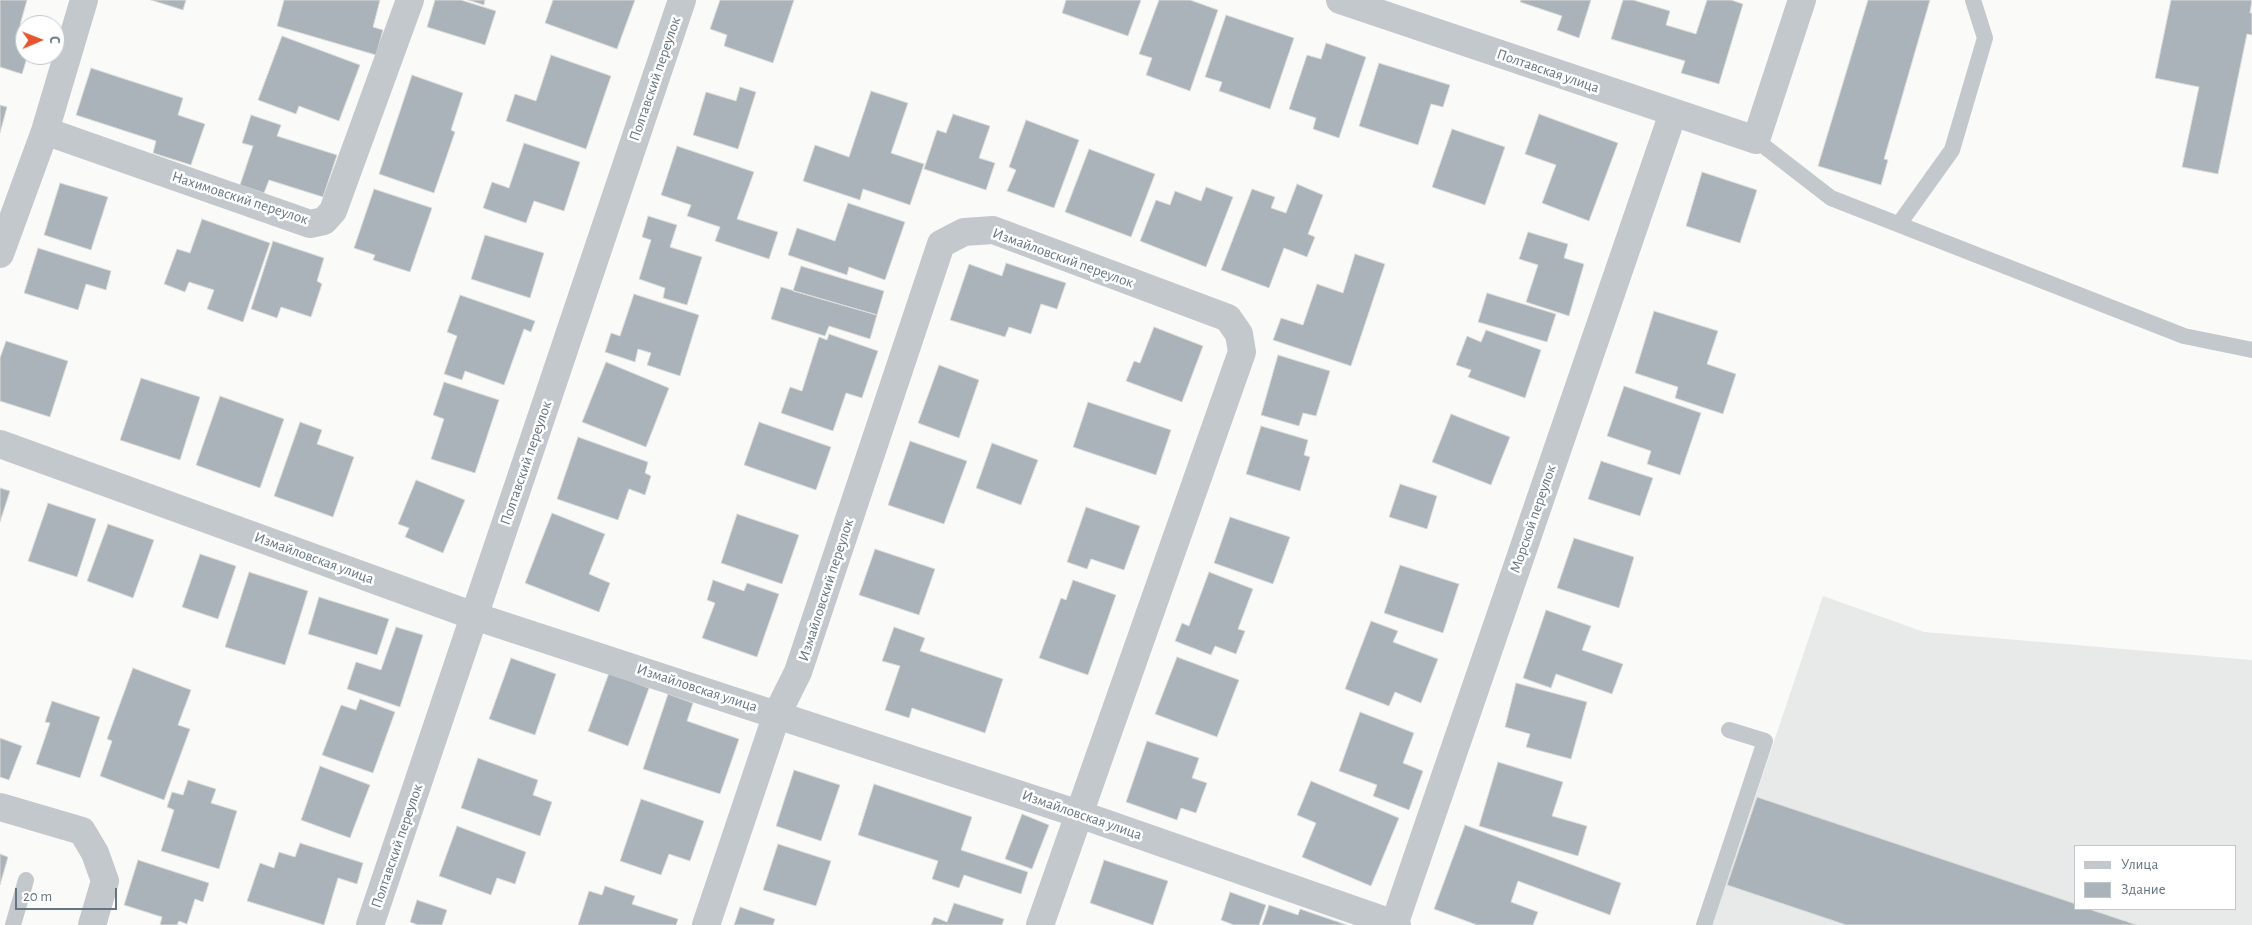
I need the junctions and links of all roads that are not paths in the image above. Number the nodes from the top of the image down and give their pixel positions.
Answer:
1 (84, 0) edge
2 (410, 0) edge
3 (682, 0) edge
4 (1340, 0) edge
5 (1802, 0) edge
6 (1973, 0) edge
7 (1399, 9) edge
8 (1673, 113) junction
9 (45, 131) junction
10 (1756, 140) junction
11 (1899, 224) junction
12 (0, 254) edge
13 (2252, 350) edge
14 (0, 444) edge
15 (474, 616) junction
16 (777, 714) junction
17 (1729, 730) dead end
18 (0, 807) edge
19 (1079, 814) junction
20 (26, 880) dead end
21 (1395, 924) edge
22 (13, 925) edge
23 (92, 925) edge
24 (370, 925) edge
25 (706, 925) edge
26 (1040, 925) edge
27 (1704, 925) edge

1 - 9 street
2 - 9 street, Нахимовский переулок
3 - 15 street, Полтавский переулок
4 - 7 street, Полтавская улица
5 - 10 street
6 - 11 lane
7 - 8 street, Полтавская улица
8 - 10 street, Полтавская улица
8 - 21 street, Морской переулок
9 - 12 street
10 - 11 lane
11 - 13 lane
14 - 15 street, Измайловская улица
15 - 16 street, Измайловская улица
15 - 24 street, Полтавский переулок
16 - 19 street, Измайловская улица
16 - 19 street, Измайловский переулок
16 - 25 street, Измайловский переулок
17 - 27 lane
18 - 23 street
19 - 21 street, Измайловская улица
19 - 26 street, Измайловский переулок
20 - 22 lane

